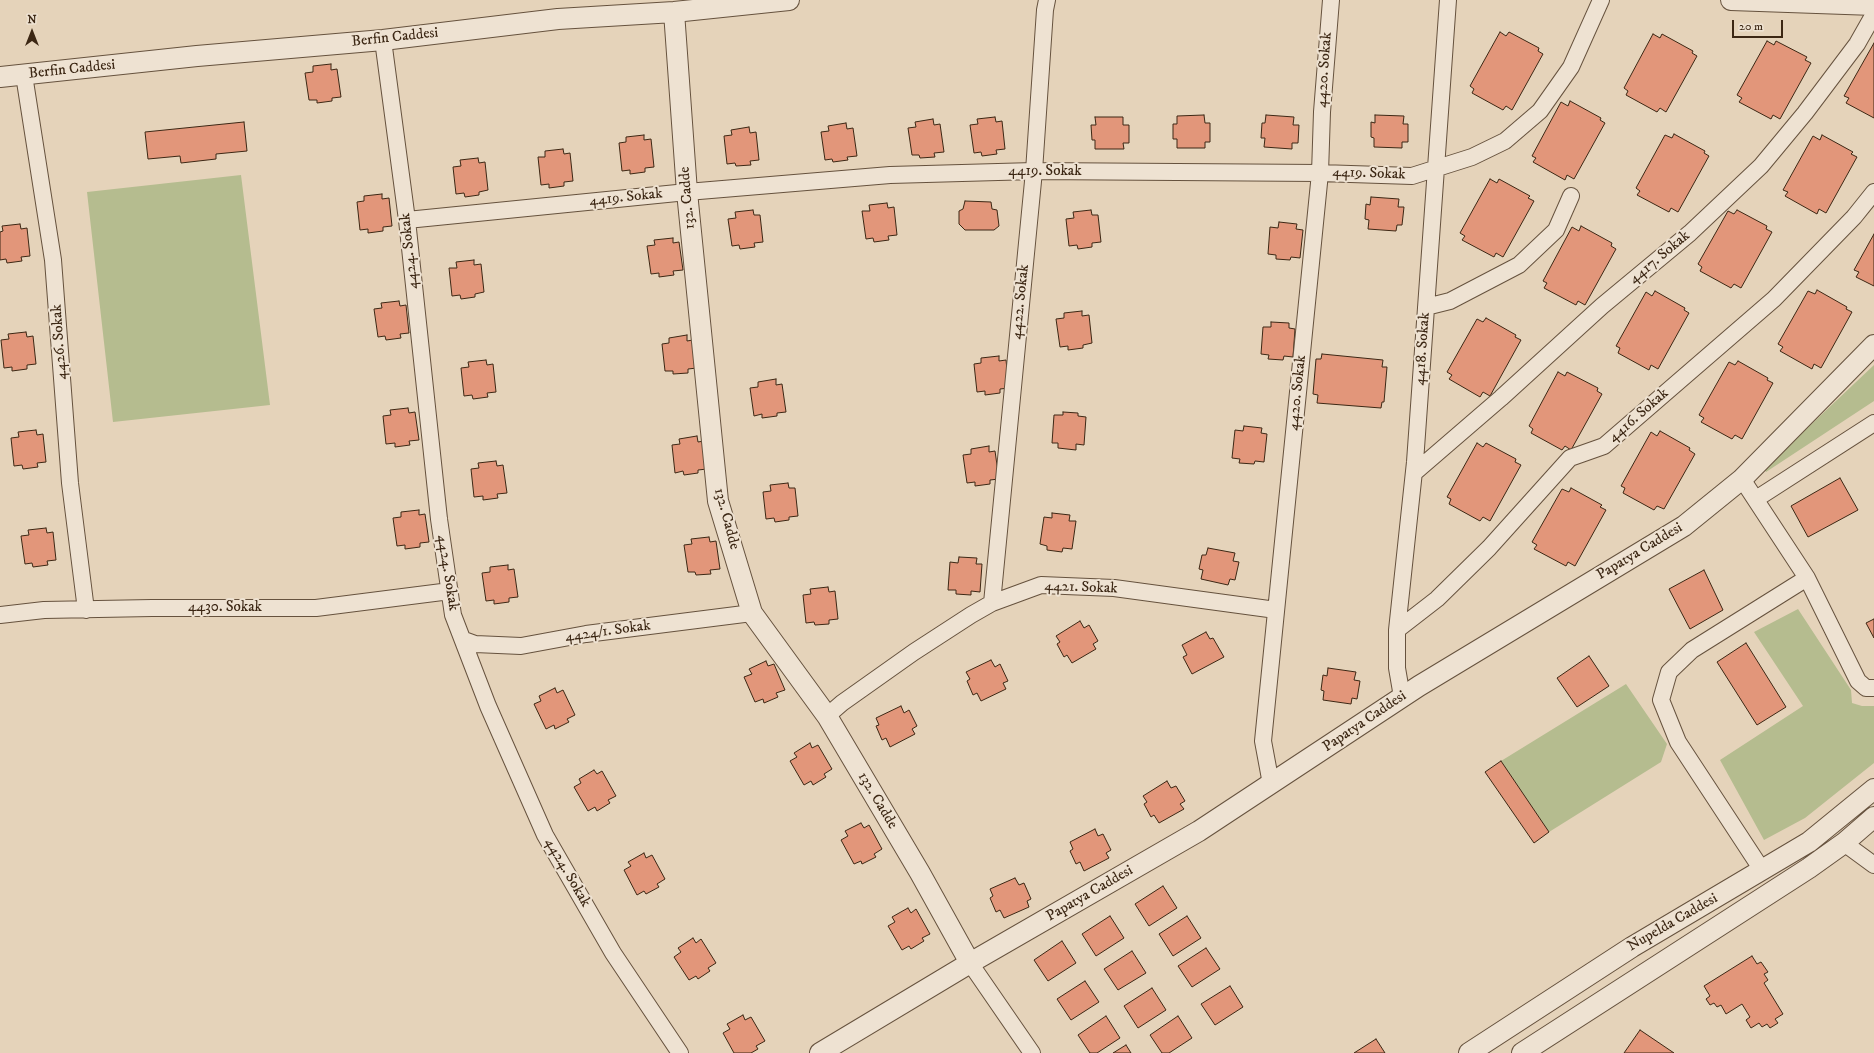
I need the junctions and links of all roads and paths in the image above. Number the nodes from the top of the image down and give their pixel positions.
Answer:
1 (790, 0) edge
2 (1048, 0) edge
3 (1330, 0) edge
4 (1448, 0) edge
5 (1601, 0) edge
6 (1731, 0) edge
7 (1874, 5) edge
8 (674, 12) junction
9 (1874, 14) edge
10 (383, 40) junction
11 (24, 75) junction
12 (0, 77) edge
13 (1437, 168) junction
14 (1034, 171) junction
15 (1320, 173) junction
16 (687, 192) junction
17 (1874, 192) edge
18 (1571, 196) dead end
19 (407, 220) junction
20 (1426, 307) junction
21 (1874, 346) edge
22 (1874, 423) edge
23 (1414, 473) junction
24 (1742, 479) junction
25 (1756, 499) junction
26 (1807, 578) junction
27 (450, 591) junction
28 (992, 603) junction
29 (86, 610) junction
30 (1276, 610) junction
31 (752, 613) junction
32 (0, 615) edge
33 (1398, 630) junction
34 (464, 640) junction
35 (1874, 688) edge
36 (1402, 697) junction
37 (826, 716) junction
38 (1271, 784) junction
39 (1874, 789) edge
40 (1874, 817) edge
41 (1844, 843) junction
42 (1874, 865) edge
43 (1762, 870) junction
44 (970, 963) junction
45 (680, 1053) edge
46 (820, 1053) edge
47 (1032, 1053) edge
48 (1469, 1053) edge
49 (1523, 1053) edge

1 - 8 street, Berfin Caddesi
2 - 14 street, 4422. Sokak
3 - 15 street, 4420. Sokak
4 - 13 street, 4418. Sokak
5 - 13 street, 4419. Sokak
6 - 7 street
8 - 10 street, Berfin Caddesi
8 - 16 street, 132. Cadde
9 - 23 street, 4417. Sokak
10 - 11 street, Berfin Caddesi
10 - 19 street, 4424. Sokak
11 - 12 street, Berfin Caddesi
11 - 29 street, 4426. Sokak
13 - 15 street, 4419. Sokak
13 - 20 street, 4418. Sokak
14 - 15 street, 4419. Sokak
14 - 16 street, 4419. Sokak
14 - 28 street, 4422. Sokak
15 - 30 street, 4420. Sokak
16 - 19 street, 4419. Sokak
16 - 31 street, 132. Cadde
17 - 33 street, 4416. Sokak
18 - 20 street
19 - 27 street, 4424. Sokak
20 - 23 street, 4418. Sokak
21 - 24 street, Papatya Caddesi
22 - 25 street
23 - 33 street, 4418. Sokak
24 - 25 street
24 - 36 street, Papatya Caddesi
25 - 26 street
26 - 35 street
26 - 43 street
27 - 29 street, 4430. Sokak
27 - 34 street, 4424. Sokak
28 - 30 street, 4421. Sokak
28 - 37 street, 4421. Sokak
29 - 32 street, 4430. Sokak
30 - 38 street, 4420. Sokak
31 - 34 street, 4424/1. Sokak
31 - 37 street, 132. Cadde
33 - 36 street, 4418. Sokak
34 - 45 street, 4424. Sokak
36 - 38 street, Papatya Caddesi
37 - 44 street, 132. Cadde
38 - 44 street, Papatya Caddesi
39 - 43 street, Nupelda Caddesi
40 - 41 street, Nupelda Caddesi
41 - 42 street
41 - 49 street, Nupelda Caddesi
43 - 48 street, Nupelda Caddesi
44 - 46 street, Papatya Caddesi
44 - 47 street

